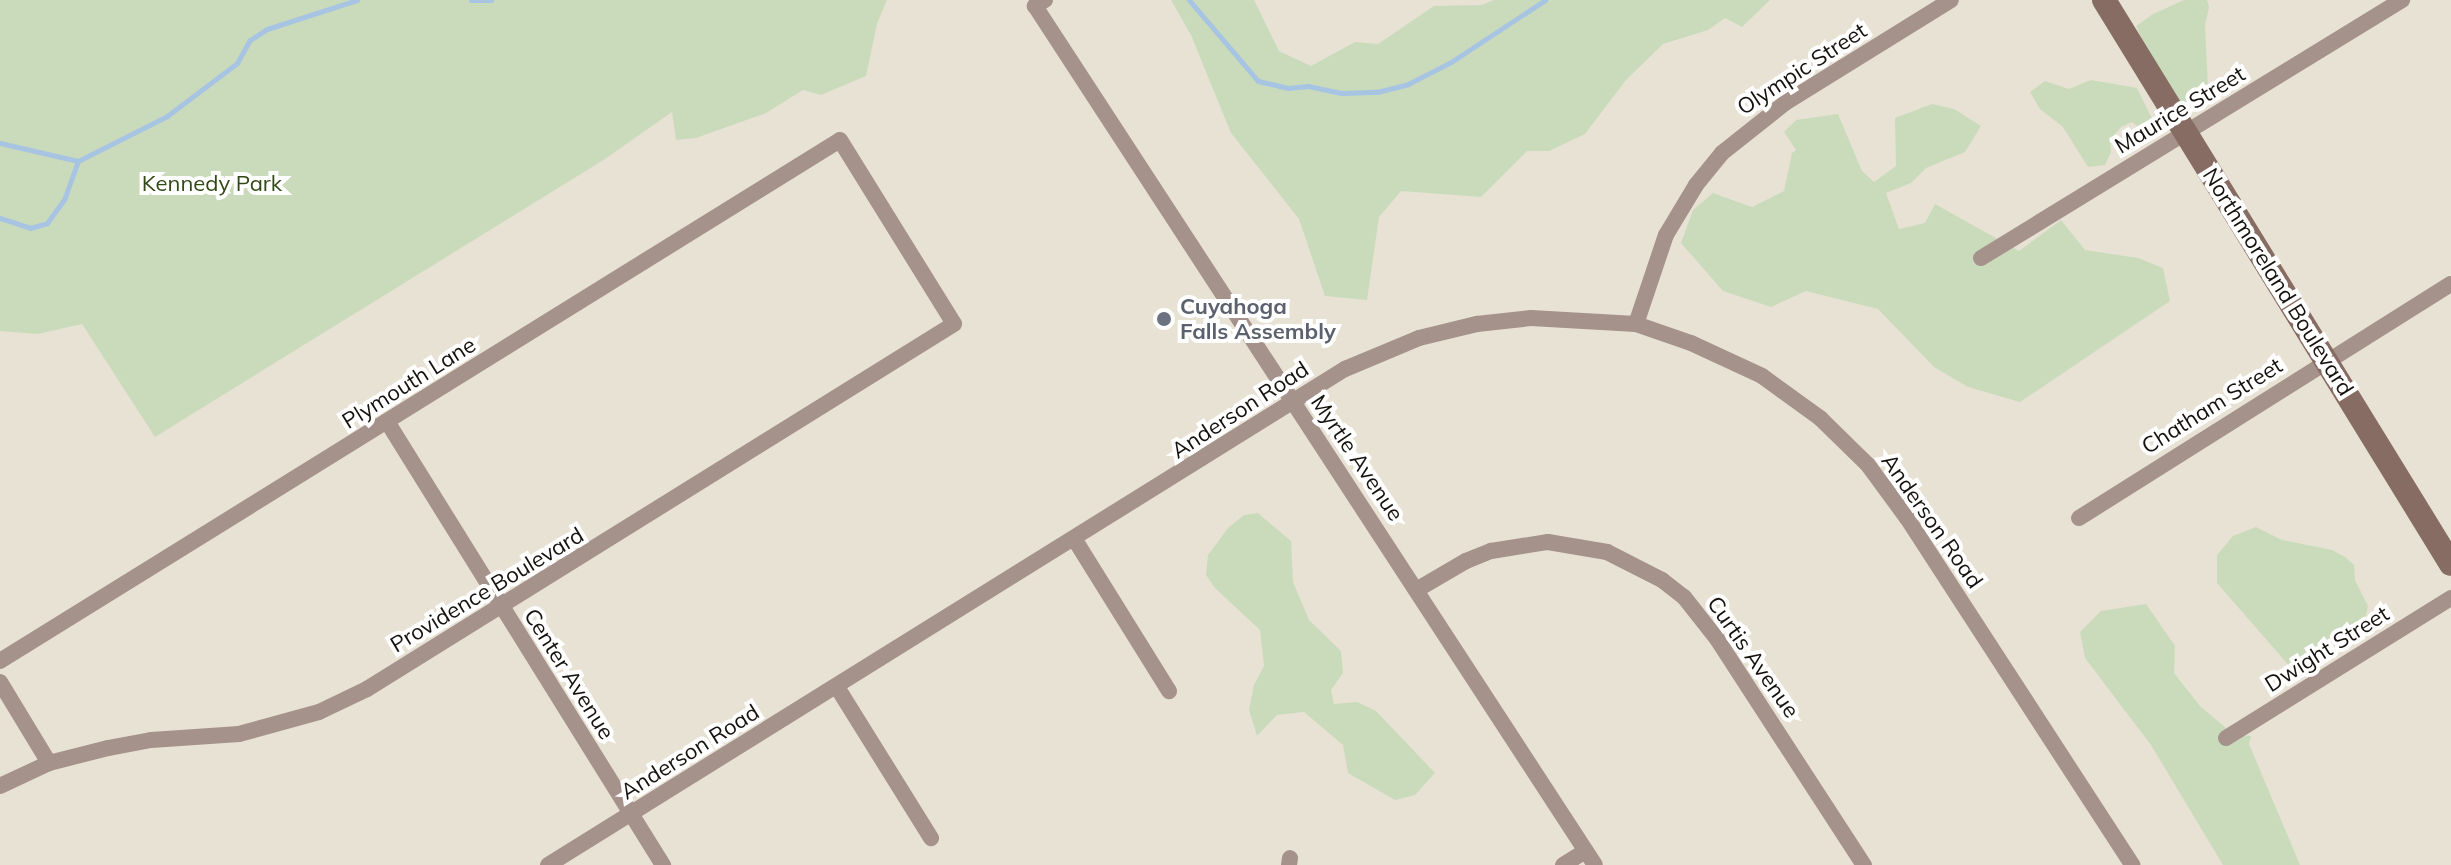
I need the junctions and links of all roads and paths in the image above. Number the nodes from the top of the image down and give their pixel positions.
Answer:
1 (1045, 0) edge
2 (1951, 0) edge
3 (2104, 0) edge
4 (2402, 0) edge
5 (2186, 133) junction
6 (1981, 258) dead end
7 (2451, 284) edge
8 (954, 324) joint
9 (1636, 324) junction
10 (2327, 362) junction
11 (1293, 401) junction
12 (388, 423) junction
13 (2079, 518) dead end
14 (1075, 540) junction
15 (2451, 564) edge
16 (1418, 589) junction
17 (2451, 598) edge
18 (501, 606) junction
19 (0, 661) edge
20 (0, 682) edge
21 (837, 687) junction
22 (1169, 691) dead end
23 (2226, 738) dead end
24 (49, 763) junction
25 (0, 786) edge
26 (631, 816) junction
27 (931, 838) dead end
28 (1590, 858) edge
29 (548, 865) edge
30 (663, 865) edge
31 (1563, 865) edge
32 (1864, 865) edge
33 (2132, 865) edge

1 - 11 street, Myrtle Avenue
2 - 9 street, Olympic Street
3 - 5 street, Northmoreland Boulevard
4 - 5 street, Maurice Street
5 - 6 street, Maurice Street
5 - 10 street, Northmoreland Boulevard
7 - 10 street, Chatham Street
8 - 12 street, Plymouth Lane
8 - 18 street, Providence Boulevard
9 - 11 street, Anderson Road
9 - 33 street, Anderson Road
10 - 13 street, Chatham Street
10 - 15 street, Northmoreland Boulevard
11 - 14 street, Anderson Road
11 - 16 street, Myrtle Avenue
12 - 18 street, Center Avenue
12 - 19 street, Plymouth Lane
14 - 21 street, Anderson Road
14 - 22 street
16 - 28 street, Myrtle Avenue
16 - 32 street, Curtis Avenue
17 - 23 street, Dwight Street
18 - 24 street, Providence Boulevard
18 - 26 street, Center Avenue
20 - 24 street
21 - 26 street, Anderson Road
21 - 27 street
24 - 25 street, Providence Boulevard
26 - 29 street, Anderson Road
26 - 30 street, Center Avenue
28 - 31 street

